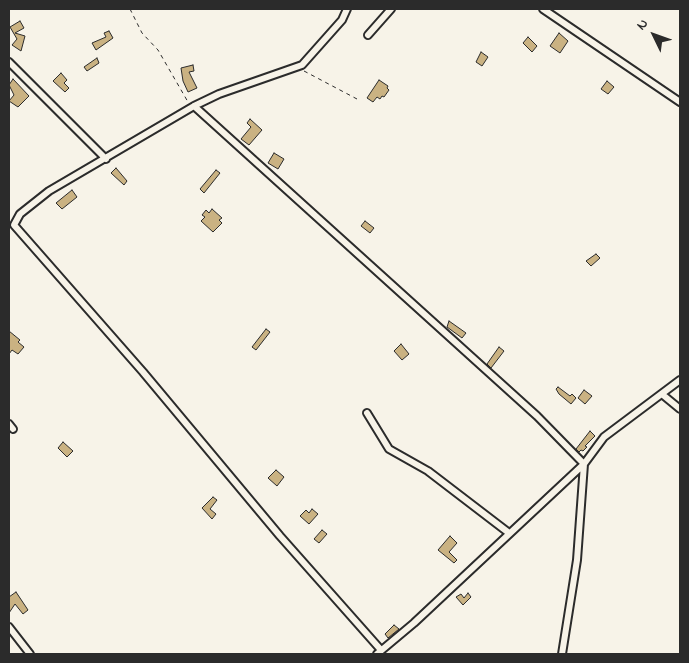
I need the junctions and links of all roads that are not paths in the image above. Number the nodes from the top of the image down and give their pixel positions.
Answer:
1 (347, 9) edge
2 (391, 9) edge
3 (543, 9) edge
4 (368, 35) dead end
5 (9, 62) edge
6 (680, 102) edge
7 (194, 106) junction
8 (106, 159) junction
9 (680, 380) edge
10 (663, 395) junction
11 (680, 409) edge
12 (367, 413) dead end
13 (584, 464) junction
14 (509, 533) junction
15 (9, 627) edge
16 (379, 652) edge
17 (30, 654) edge
18 (562, 654) edge

1 - 7 street
2 - 4 street
3 - 6 street
5 - 8 street
7 - 8 street
7 - 13 street
8 - 16 street
9 - 10 street
10 - 11 street
10 - 13 street
12 - 14 street
13 - 14 street
13 - 18 street
14 - 16 street
15 - 17 street

